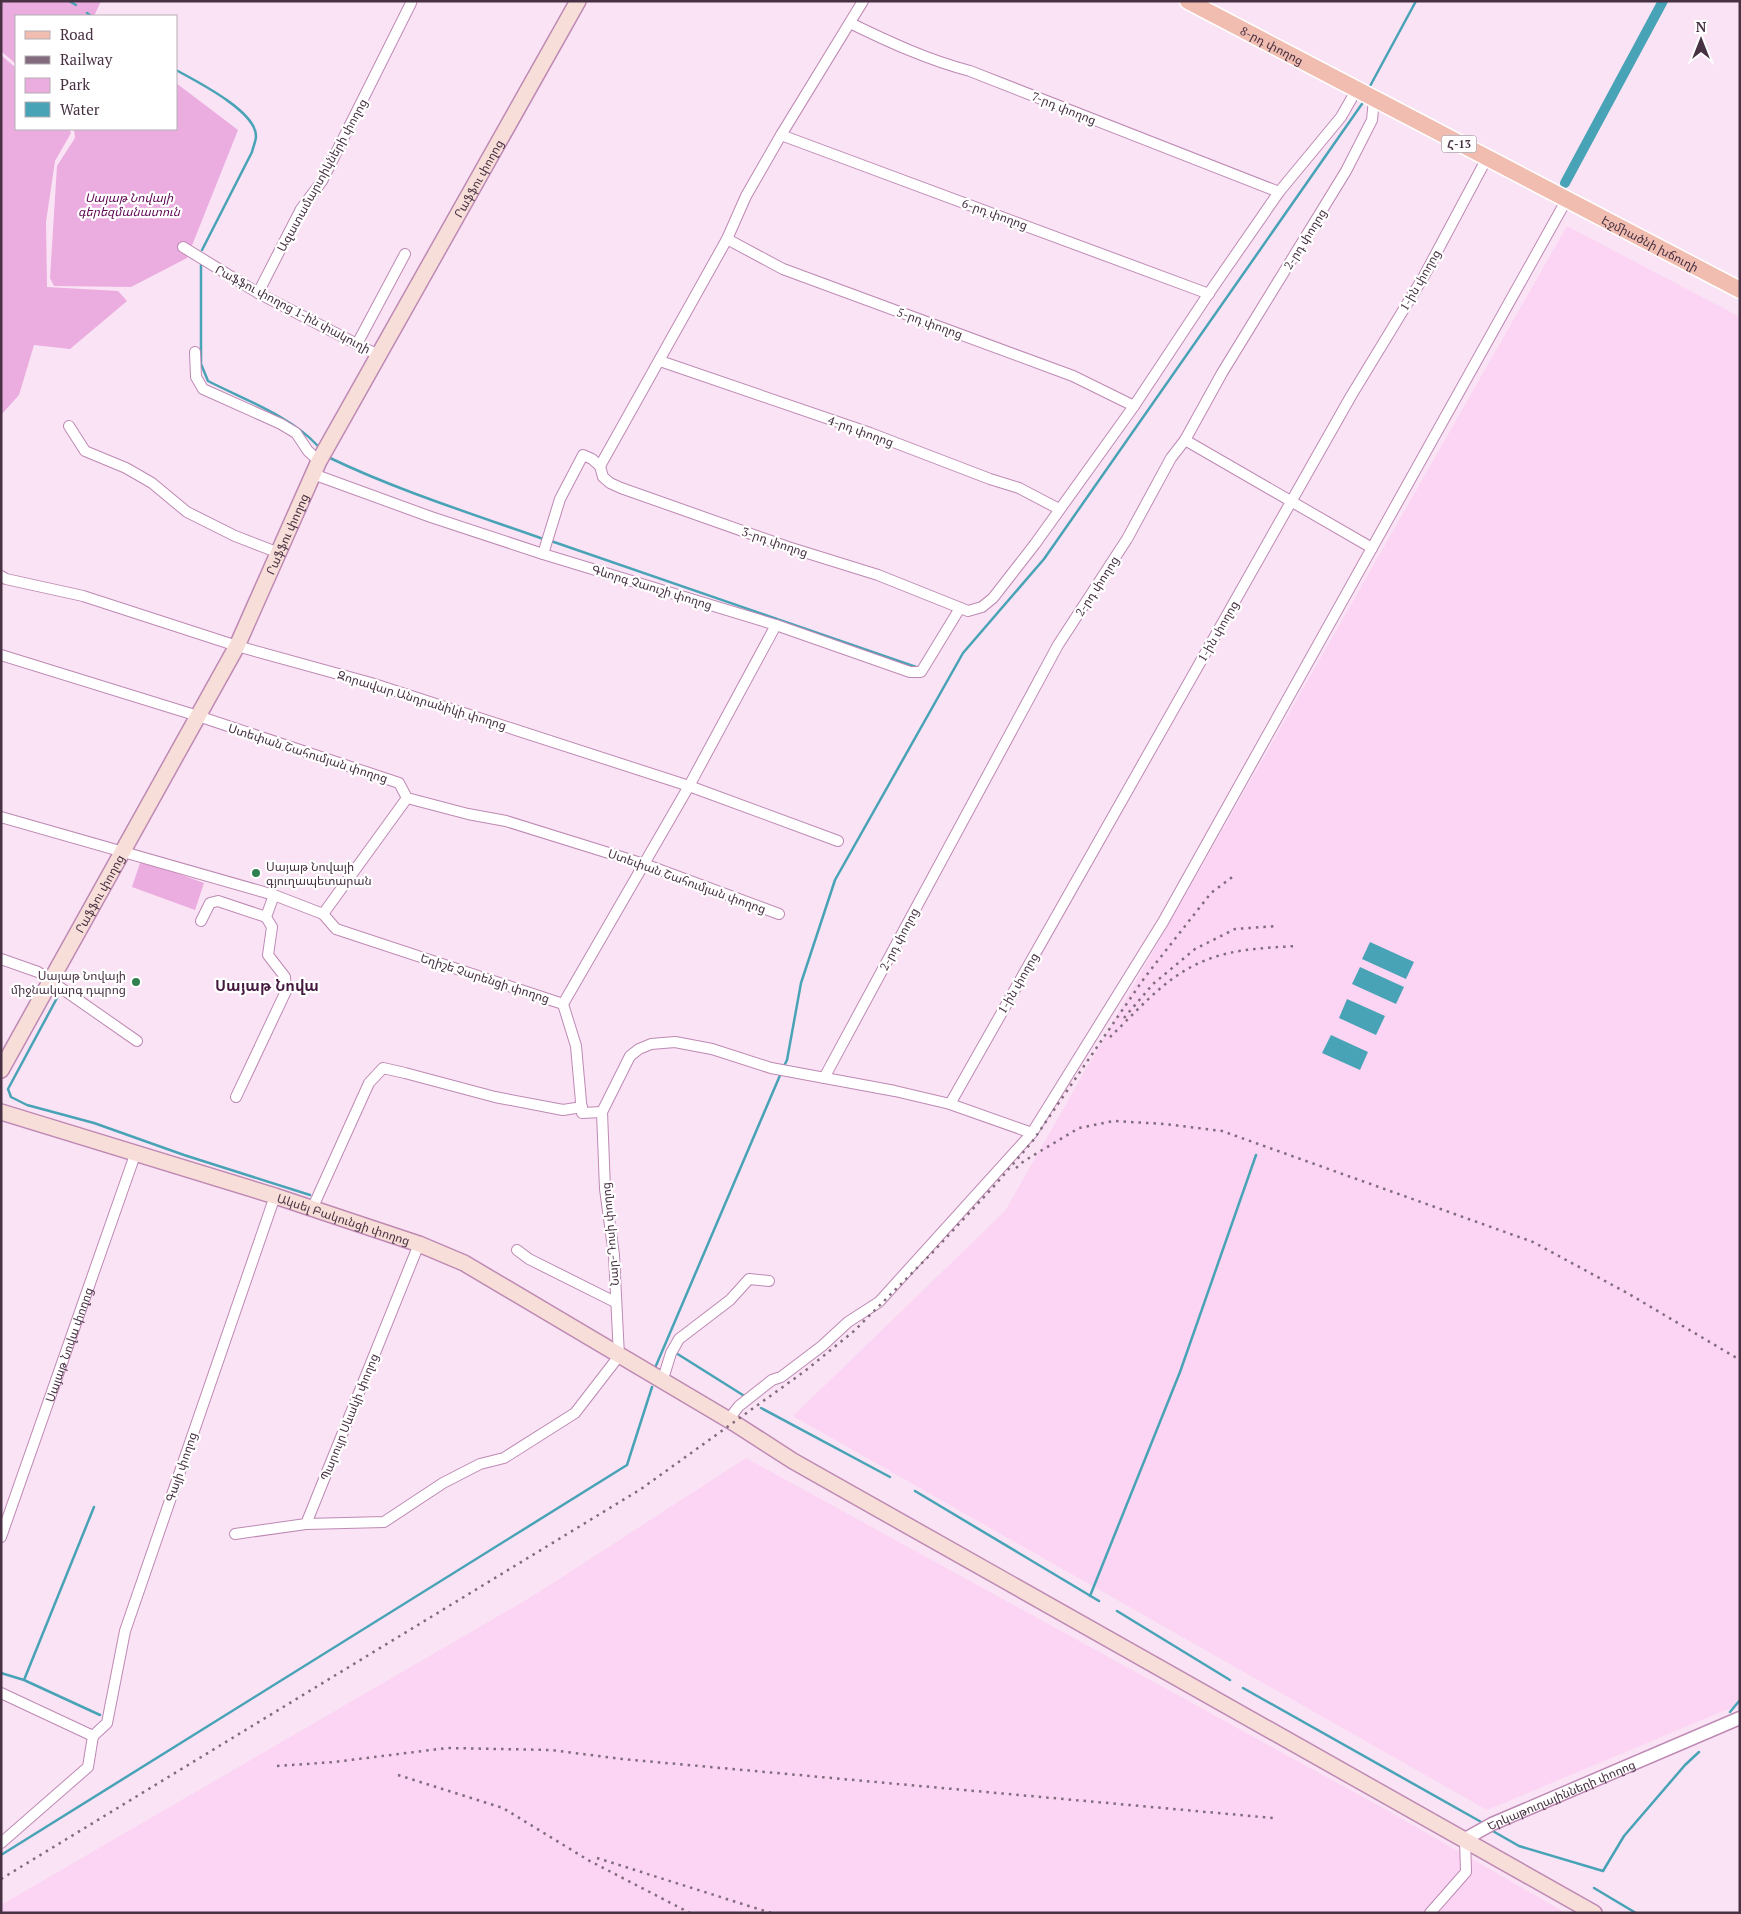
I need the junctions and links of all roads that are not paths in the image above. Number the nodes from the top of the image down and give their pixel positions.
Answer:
1 (578, 1) edge
2 (863, 1) edge
3 (1188, 1) edge
4 (411, 2) dead end
5 (850, 23) junction
6 (1357, 90) junction
7 (1374, 99) junction
8 (781, 135) junction
9 (1487, 158) junction
10 (1279, 192) junction
11 (1565, 198) junction
12 (727, 239) junction
13 (183, 247) dead end
14 (405, 254) dead end
15 (1740, 290) edge
16 (258, 293) junction
17 (1209, 294) junction
18 (357, 344) junction
19 (195, 352) dead end
20 (378, 355) junction
21 (660, 361) junction
22 (1134, 406) junction
23 (70, 426) dead end
24 (1185, 440) junction
25 (600, 466) junction
26 (316, 468) junction
27 (1292, 502) junction
28 (1059, 509) junction
29 (1372, 548) junction
30 (279, 553) junction
31 (543, 554) junction
32 (1, 576) edge
33 (960, 608) junction
34 (776, 625) junction
35 (237, 646) junction
36 (1, 654) edge
37 (198, 716) junction
38 (688, 786) junction
39 (408, 798) junction
40 (1, 816) edge
41 (838, 841) dead end
42 (124, 850) junction
43 (644, 864) junction
44 (274, 894) junction
45 (323, 914) junction
46 (779, 914) dead end
47 (266, 917) junction
48 (201, 921) dead end
49 (1, 959) edge
50 (50, 982) junction
51 (564, 1004) junction
52 (137, 1041) dead end
53 (1, 1070) edge
54 (824, 1078) junction
55 (236, 1097) dead end
56 (950, 1104) junction
57 (582, 1107) junction
58 (1, 1112) edge
59 (602, 1112) junction
60 (1032, 1133) junction
61 (136, 1152) junction
62 (274, 1196) junction
63 (312, 1209) junction
64 (419, 1244) junction
65 (517, 1250) dead end
66 (769, 1281) dead end
67 (615, 1302) junction
68 (619, 1356) junction
69 (662, 1382) junction
70 (728, 1420) junction
71 (306, 1524) junction
72 (235, 1534) dead end
73 (1, 1537) edge
74 (1, 1693) edge
75 (1740, 1718) edge
76 (93, 1736) junction
77 (1472, 1835) junction
78 (1, 1843) edge
79 (1430, 1913) edge
80 (1594, 1913) edge

1 - 20 main road, Րաֆֆու փողոց
2 - 5 street
3 - 6 main road, 8-րդ փողոց / Հ-13
4 - 16 street, Ազատամարտիկների փողոց
5 - 8 street
5 - 10 street, 7-րդ փողոց
6 - 7 main road, Հ-13
6 - 10 street
7 - 9 main road, Հ-13
7 - 24 street, 2-րդ փողոց
8 - 12 street
8 - 17 street, 6-րդ փողոց
9 - 11 main road, Հ-13
9 - 27 street, 1-ին փողոց
10 - 17 street
11 - 15 main road, Էջմիածնի խճուղի / Հ-13
11 - 29 street
12 - 21 street
12 - 22 street, 5-րդ փողոց
13 - 16 street, Րաֆֆու փողոց 1-ին փակուղի
14 - 18 street
16 - 18 street, Րաֆֆու փողոց 1-ին փակուղի
17 - 22 street
18 - 20 street, Րաֆֆու փողոց 1-ին փակուղի
19 - 26 street
20 - 26 main road, Րաֆֆու փողոց
21 - 25 street
21 - 28 street, 4-րդ փողոց
22 - 28 street
23 - 30 street
24 - 27 street
24 - 54 street, 2-րդ փողոց
25 - 31 street
25 - 33 street, 3-րդ փողոց
26 - 30 main road, Րաֆֆու փողոց
26 - 31 street, Գևորգ Չաուշի փողոց
27 - 29 street
27 - 56 street, 1-ին փողոց
28 - 33 street
29 - 60 street
30 - 35 main road, Րաֆֆու փողոց
31 - 34 street, Գևորգ Չաուշի փողոց
32 - 35 street, Զորավար Անդրանիկի փողոց
33 - 34 street, Գևորգ Չաուշի փողոց
34 - 38 street
35 - 37 main road, Րաֆֆու փողոց
35 - 38 street, Զորավար Անդրանիկի փողոց
36 - 37 street, Ստեփան Շահումյան փողոց
37 - 39 street, Ստեփան Շահումյան փողոց
37 - 42 main road, Րաֆֆու փողոց
38 - 41 street, Զորավար Անդրանիկի փողոց
38 - 43 street
39 - 43 street, Ստեփան Շահումյան փողոց
39 - 45 street
40 - 42 street, Եղիշե Չարենցի փողոց
42 - 44 street, Եղիշե Չարենցի փողոց
42 - 50 main road, Րաֆֆու փողոց
43 - 46 street, Ստեփան Շահումյան փողոց
43 - 51 street
44 - 45 street, Եղիշե Չարենցի փողոց
44 - 47 street
45 - 51 street, Եղիշե Չարենցի փողոց
47 - 48 street
47 - 55 street
49 - 50 street
50 - 52 street
50 - 53 main road, Րաֆֆու փողոց
51 - 57 street, Եղիշե Չարենցի փողոց
54 - 56 street
54 - 59 street
56 - 60 street
57 - 59 street
57 - 63 street
58 - 61 main road, Ակսել Բակունցի փողոց
59 - 67 street, Նար-Դոսի փողոց
60 - 70 street
61 - 62 main road, Ակսել Բակունցի փողոց
61 - 73 street, Սայաթ Նովա փողոց
62 - 63 main road, Ակսել Բակունցի փողոց
62 - 76 street, Գայի փողոց
63 - 64 main road, Ակսել Բակունցի փողոց
64 - 68 main road, Ակսել Բակունցի փողոց
64 - 71 street, Պարույր Սևակի փողոց
65 - 67 street
66 - 69 street
67 - 68 street, Նար-Դոսի փողոց
68 - 69 main road, Ակսել Բակունցի փողոց
68 - 71 street
69 - 70 main road, Ակսել Բակունցի փողոց
70 - 77 main road, Ակսել Բակունցի փողոց
71 - 72 street
74 - 76 street
75 - 77 street, Երկաթուղայինների փողոց
76 - 78 street
77 - 79 street
77 - 80 main road

